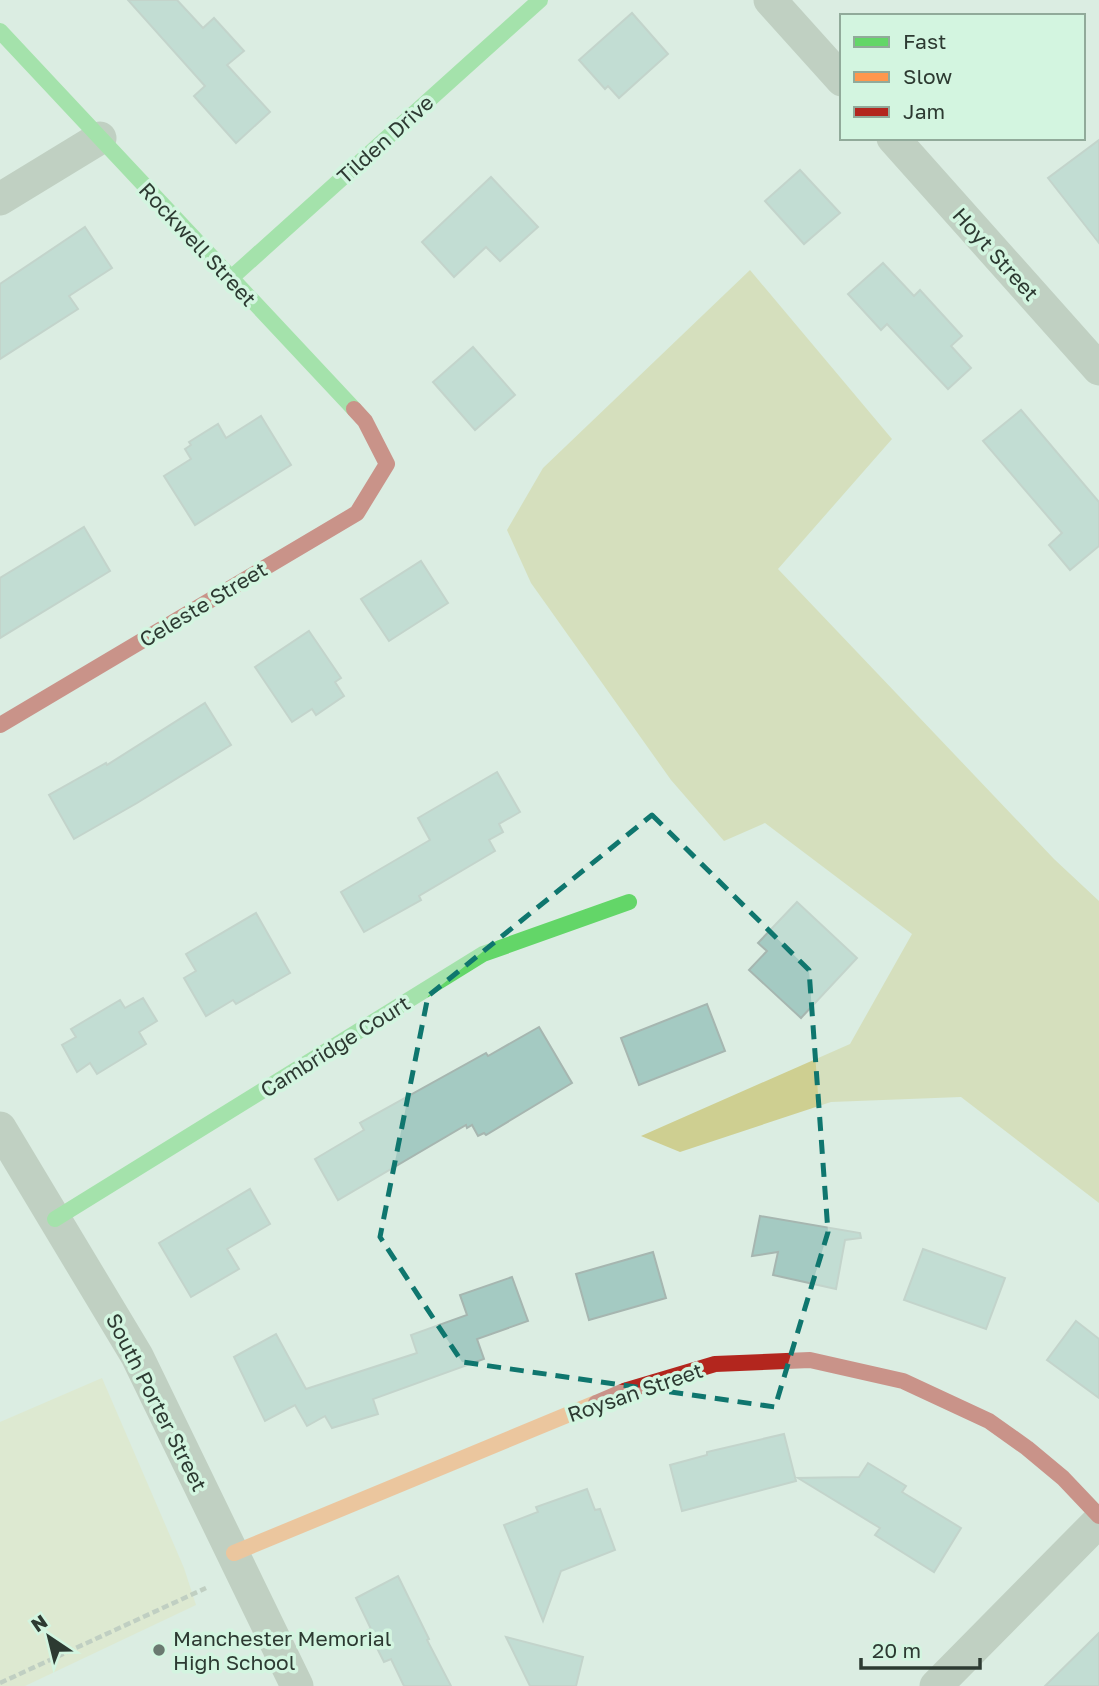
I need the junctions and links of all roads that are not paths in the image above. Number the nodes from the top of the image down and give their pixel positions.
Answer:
1 (540, 0) edge
2 (770, 0) edge
3 (0, 31) edge
4 (840, 78) edge
5 (100, 138) junction
6 (895, 140) edge
7 (0, 199) edge
8 (230, 279) junction
9 (1099, 369) edge
10 (387, 464) joint
11 (0, 726) edge
12 (629, 902) dead end
13 (0, 1128) edge
14 (55, 1219) junction
15 (1099, 1516) edge
16 (1099, 1521) edge
17 (234, 1553) junction
18 (297, 1686) edge
19 (936, 1686) edge

1 - 8 street, Tilden Drive
2 - 4 street
3 - 5 street, Rockwell Street
5 - 7 street
5 - 8 street, Rockwell Street
6 - 9 street, Hoyt Street
8 - 10 street, Rockwell Street
10 - 11 street, Celeste Street
12 - 14 street, Cambridge Court
13 - 14 street, South Porter Street
14 - 17 street, South Porter Street
15 - 17 street, Roysan Street
16 - 19 street
17 - 18 street, South Porter Street

